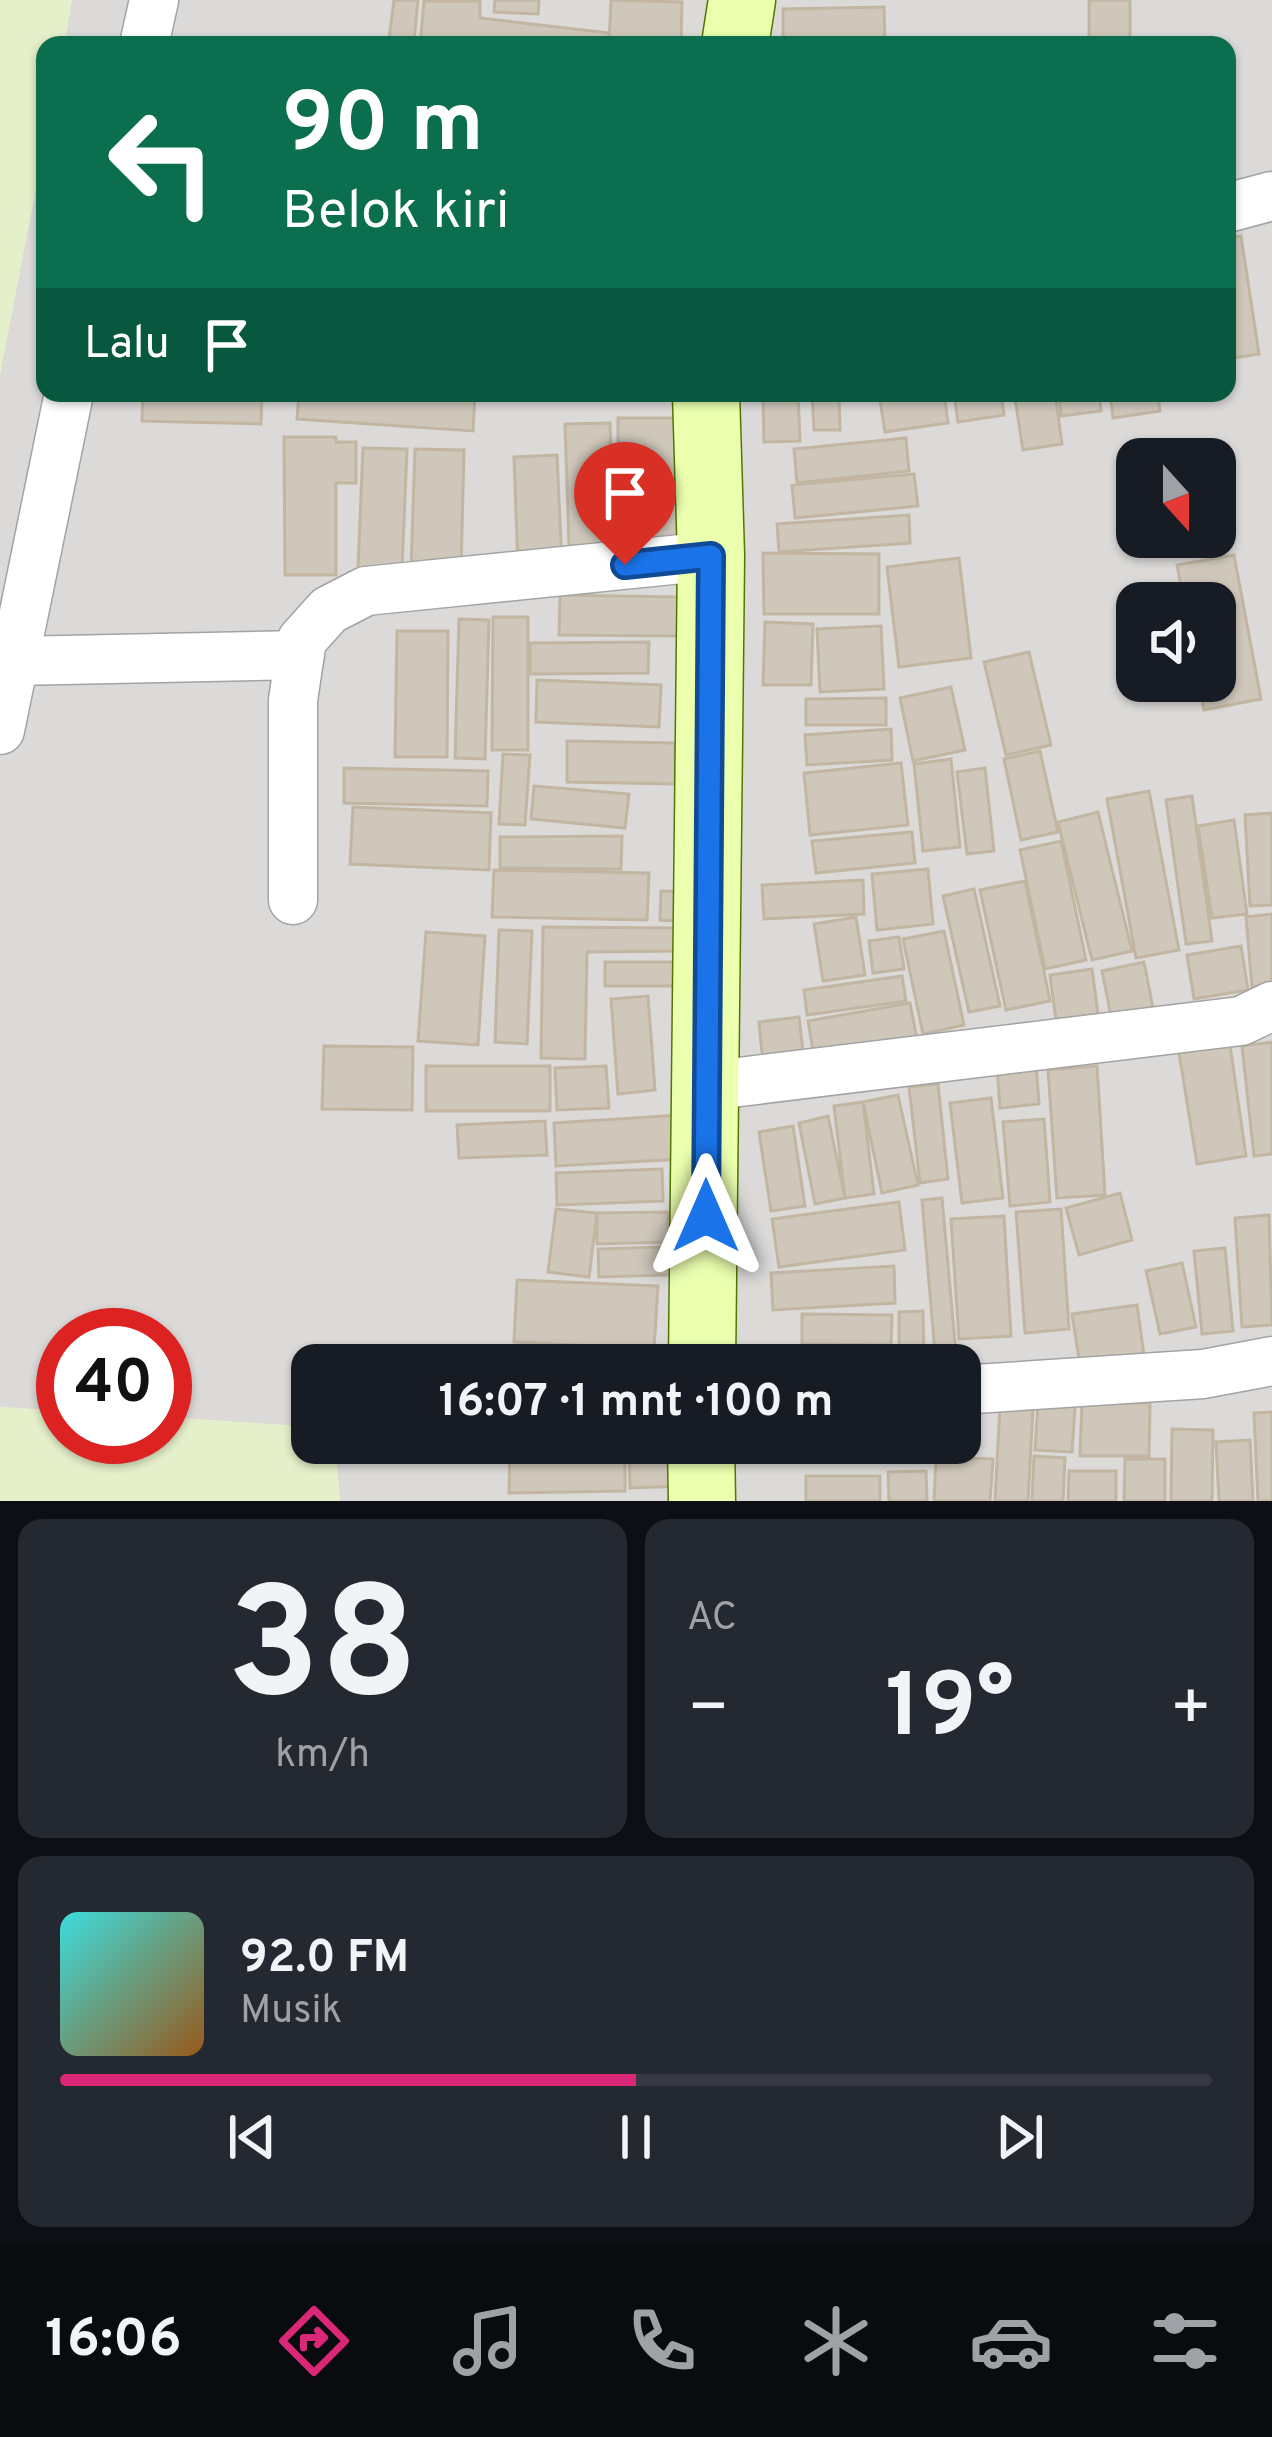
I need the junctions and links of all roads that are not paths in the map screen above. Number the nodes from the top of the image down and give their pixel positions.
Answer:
1 (154, 0) edge
2 (742, 0) edge
3 (146, 36) edge
4 (736, 36) edge
5 (1272, 196) edge
6 (1236, 206) edge
7 (67, 402) edge
8 (706, 402) edge
9 (711, 556) junction
10 (299, 655) junction
11 (15, 661) junction
12 (0, 730) edge
13 (293, 900) dead end
14 (1272, 1006) edge
15 (706, 1087) junction
16 (702, 1344) edge
17 (1272, 1361) edge
18 (981, 1389) edge
19 (701, 1464) edge
20 (702, 1501) edge

1 - 3 street
2 - 4 street
5 - 6 street
7 - 11 street
8 - 9 street
9 - 10 street
9 - 15 street
10 - 11 street
10 - 13 street
11 - 12 street
14 - 15 street
15 - 16 street
17 - 18 street
19 - 20 street

